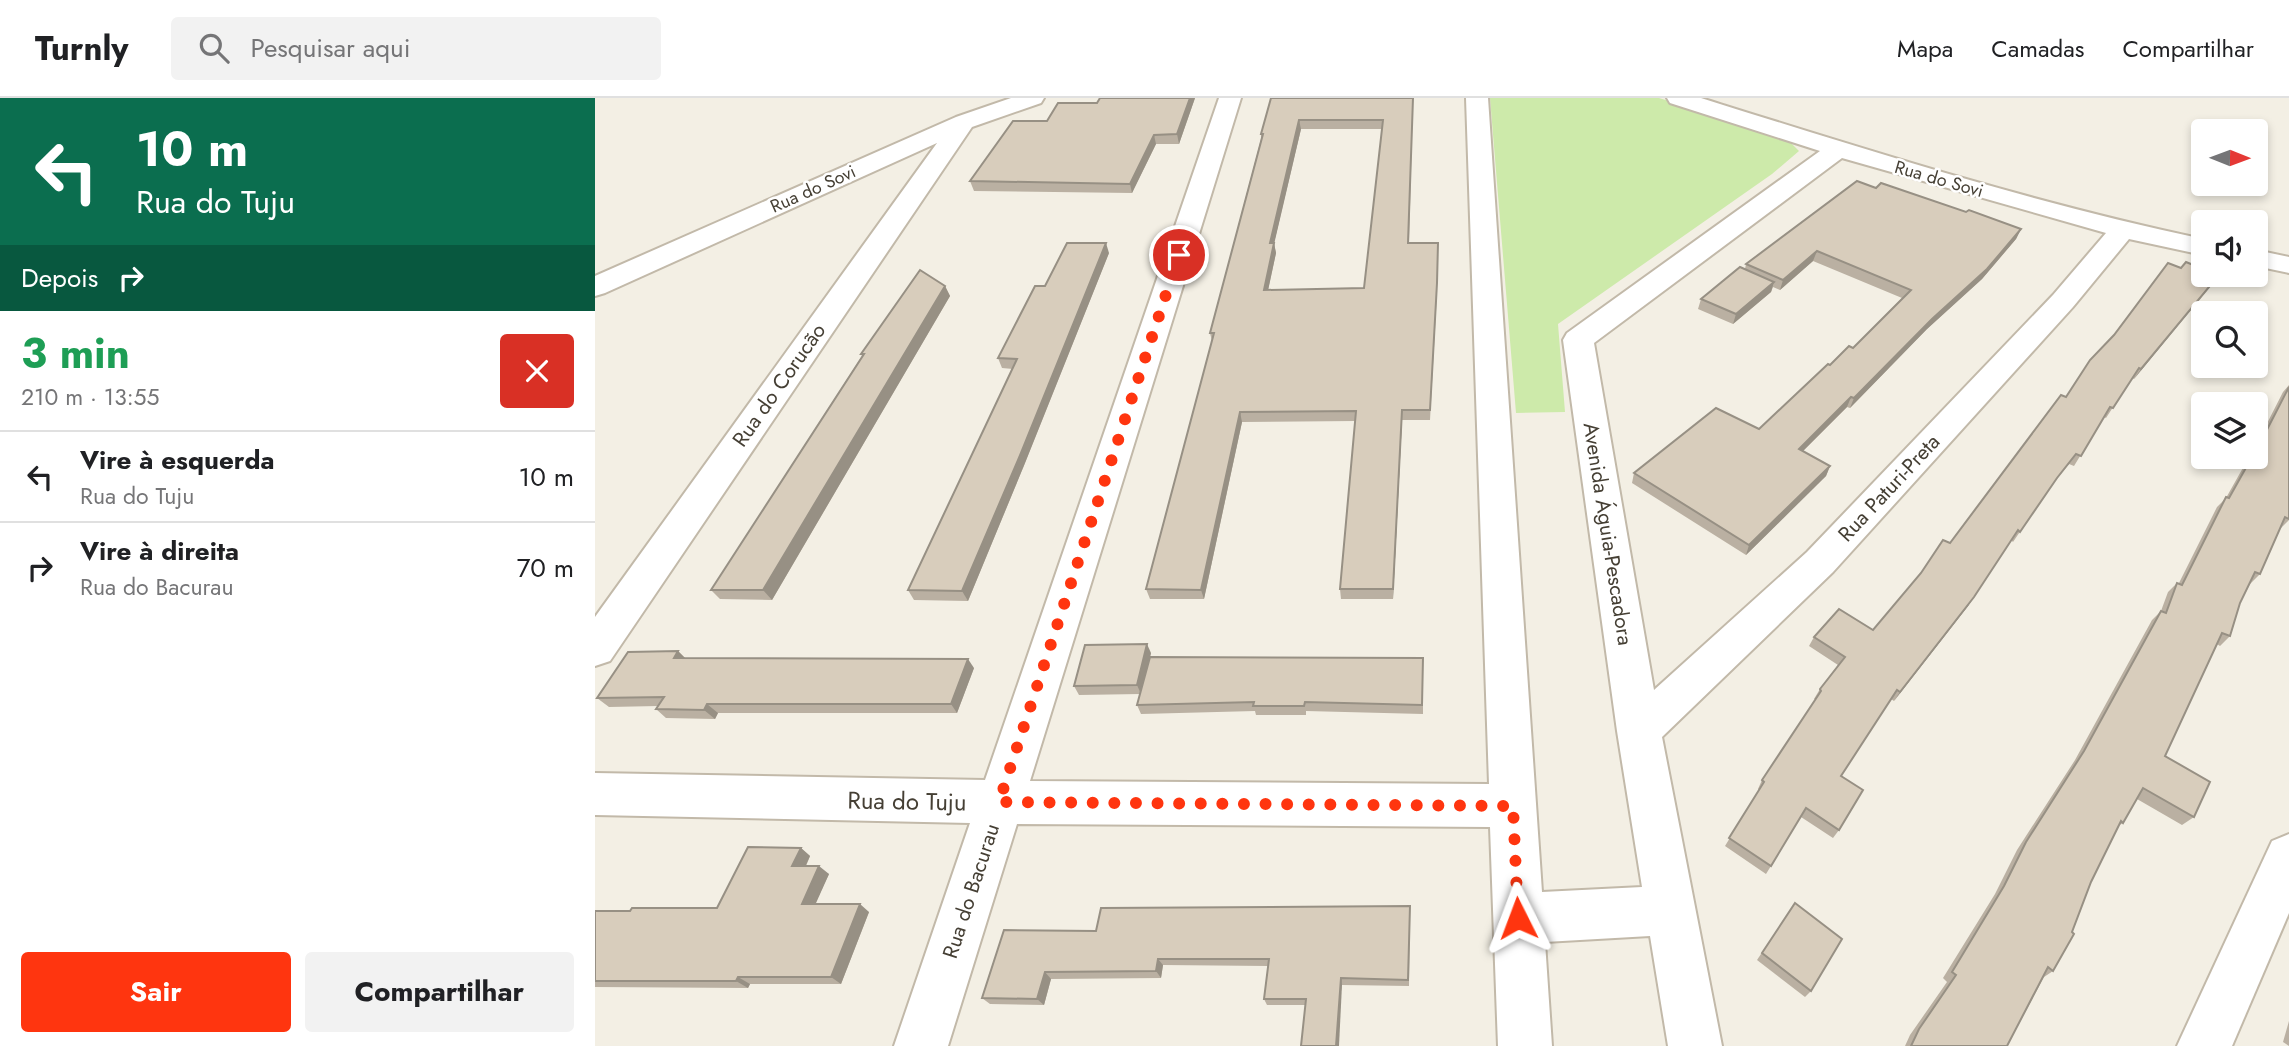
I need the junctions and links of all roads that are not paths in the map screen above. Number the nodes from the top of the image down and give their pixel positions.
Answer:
1 (1033, 98) edge
2 (1230, 98) edge
3 (1478, 98) edge
4 (1678, 98) edge
5 (964, 122) junction
6 (1838, 149) junction
7 (2123, 230) junction
8 (2191, 244) edge
9 (2268, 261) edge
10 (2289, 265) edge
11 (595, 287) edge
12 (595, 649) edge
13 (1639, 731) junction
14 (595, 794) edge
15 (999, 802) junction
16 (1513, 806) junction
17 (2289, 857) edge
18 (1671, 910) junction
19 (1518, 918) junction
20 (921, 1046) edge
21 (1525, 1046) edge
22 (1695, 1046) edge
23 (2204, 1046) edge

1 - 5 street, Rua do Sovi
2 - 15 street, Rua do Bacurau
3 - 16 street
4 - 6 street, Rua do Sovi
5 - 11 street, Rua do Sovi
5 - 12 street, Rua do Corucão
6 - 7 street, Rua do Sovi
6 - 13 street, Avenida Águia-Pescadora
7 - 8 street, Rua do Sovi
7 - 13 street, Rua Paturi-Preta
9 - 10 street
13 - 18 street, Avenida Águia-Pescadora
14 - 15 street, Rua do Tuju
15 - 16 street, Rua do Tuju
15 - 20 street, Rua do Bacurau
16 - 19 street
17 - 23 street
18 - 19 street
18 - 22 street, Avenida Águia-Pescadora
19 - 21 street

